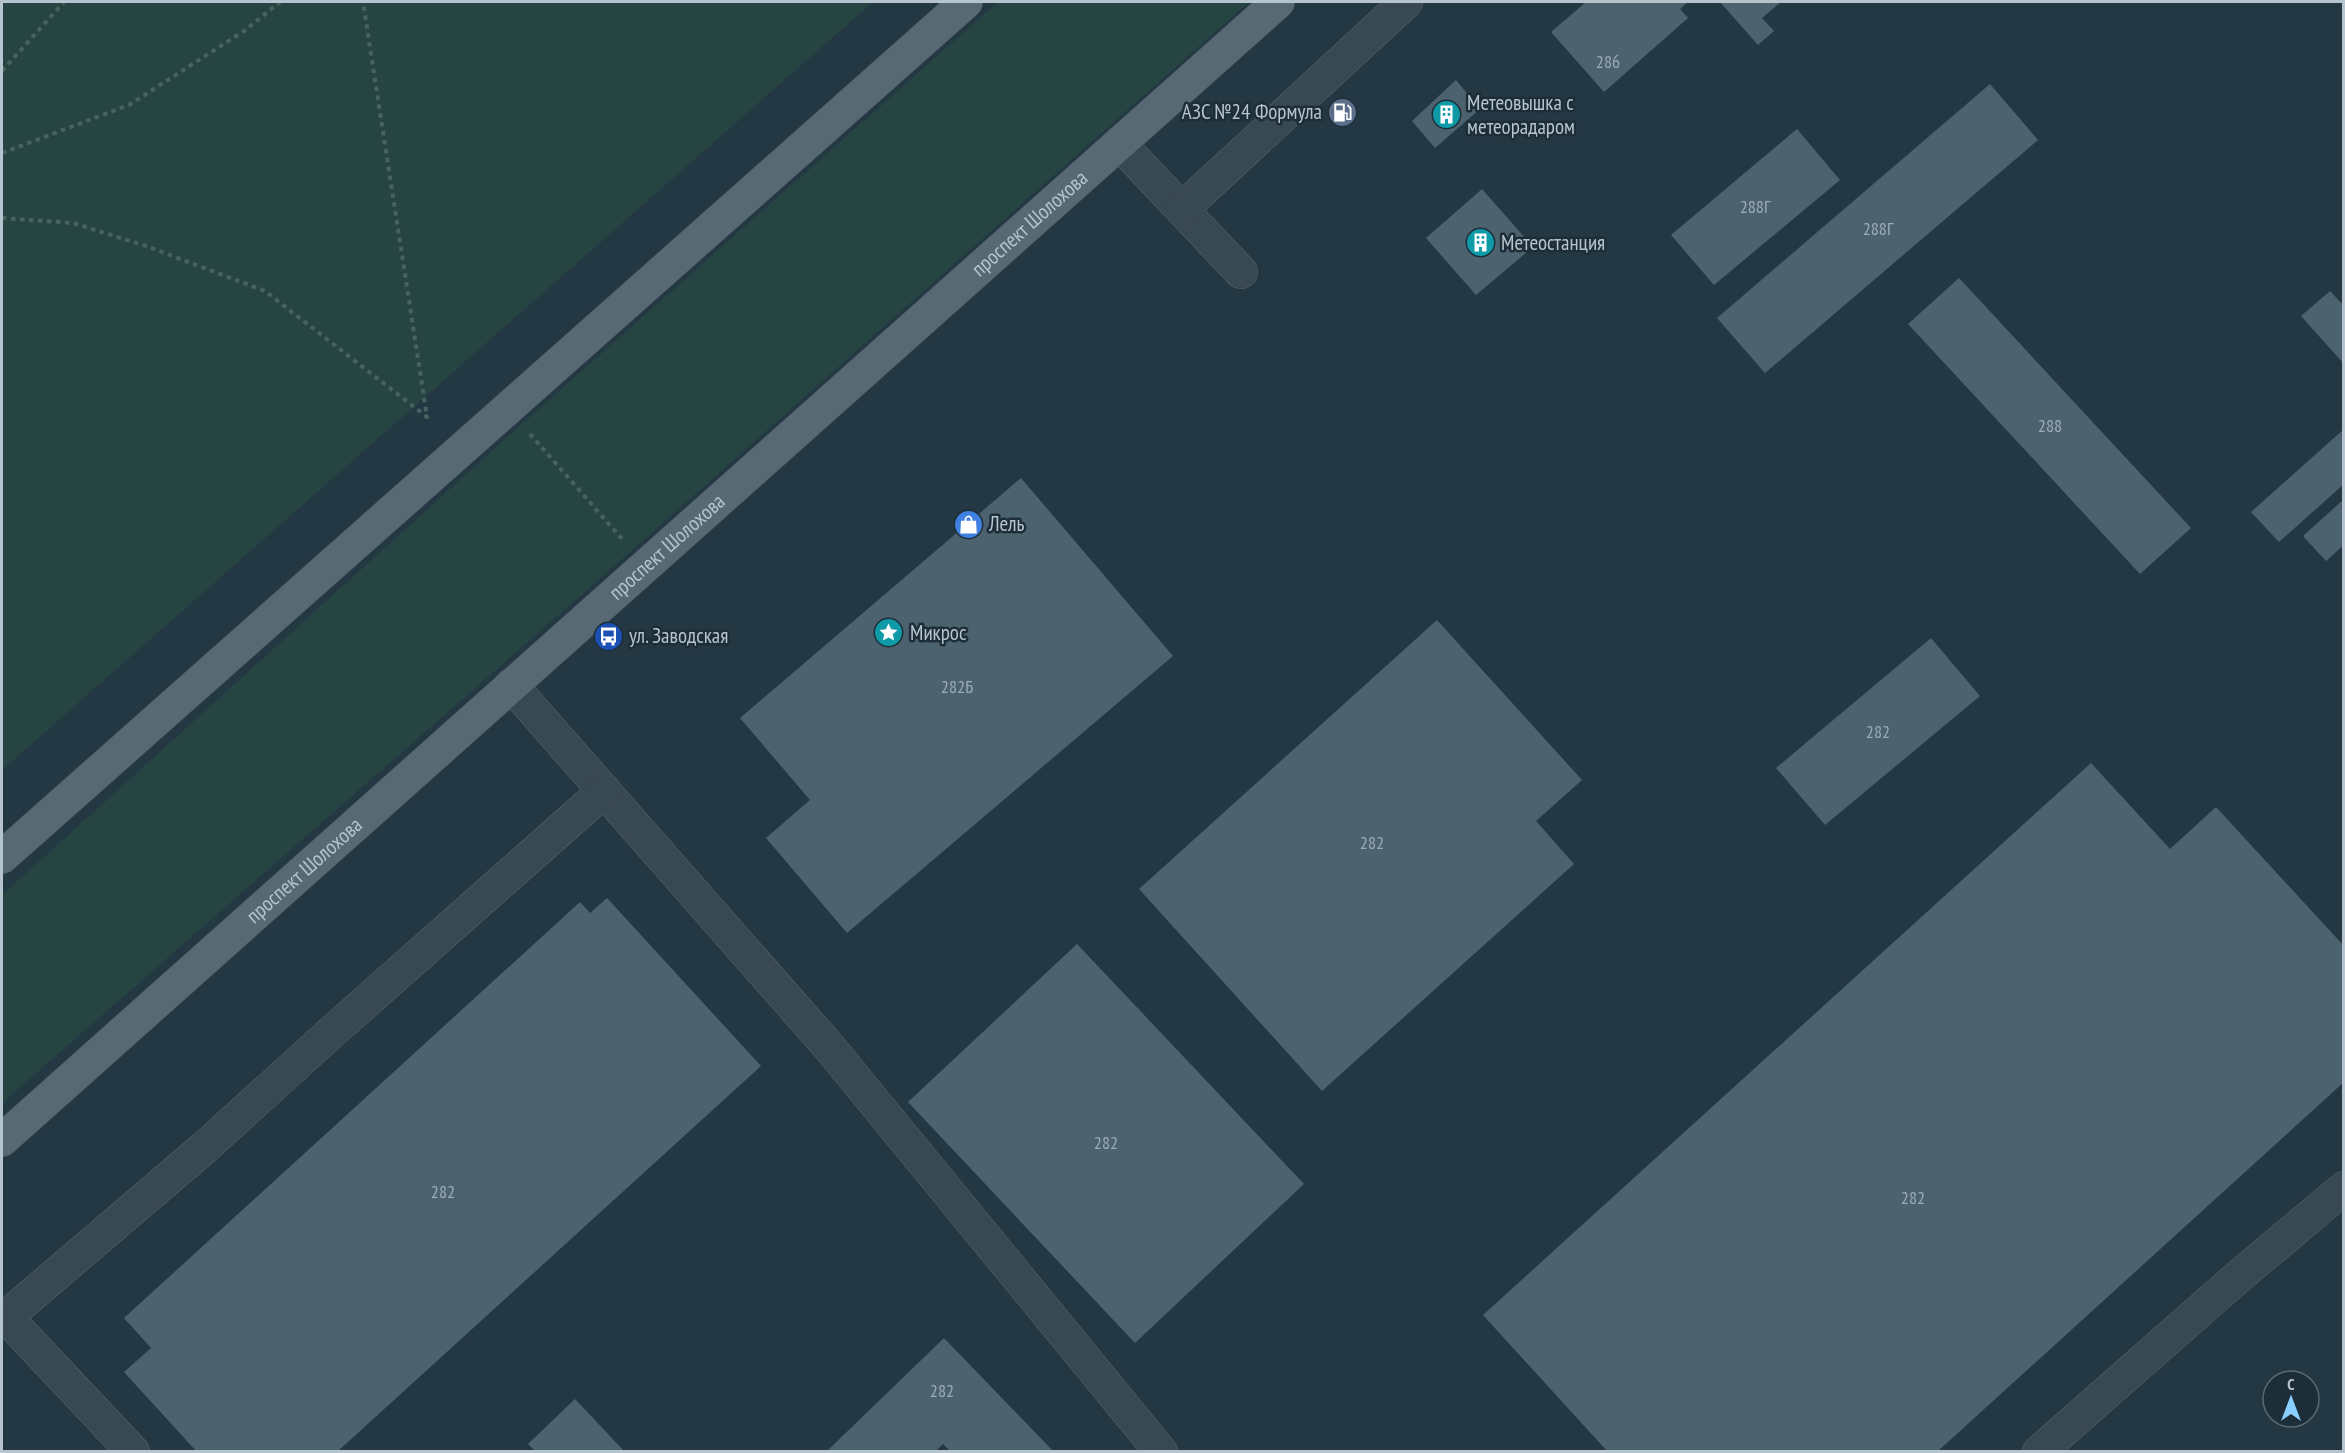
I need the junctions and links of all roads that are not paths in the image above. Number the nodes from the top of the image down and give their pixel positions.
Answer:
1 (966, 2) edge
2 (1278, 2) edge
3 (1406, 2) edge
4 (1119, 143) junction
5 (1182, 209) junction
6 (1241, 272) dead end
7 (511, 685) junction
8 (604, 791) junction
9 (2, 857) edge
10 (2, 1140) edge
11 (2343, 1188) edge
12 (4, 1318) edge
13 (133, 1452) edge
14 (1161, 1452) edge
15 (2039, 1452) edge

1 - 9 main road
2 - 4 main road, проспект Шолохова
3 - 5 lane
4 - 5 lane
4 - 7 main road, проспект Шолохова
5 - 6 lane
7 - 8 lane
7 - 10 main road, проспект Шолохова
8 - 12 lane
8 - 14 lane
11 - 15 lane
12 - 13 lane

